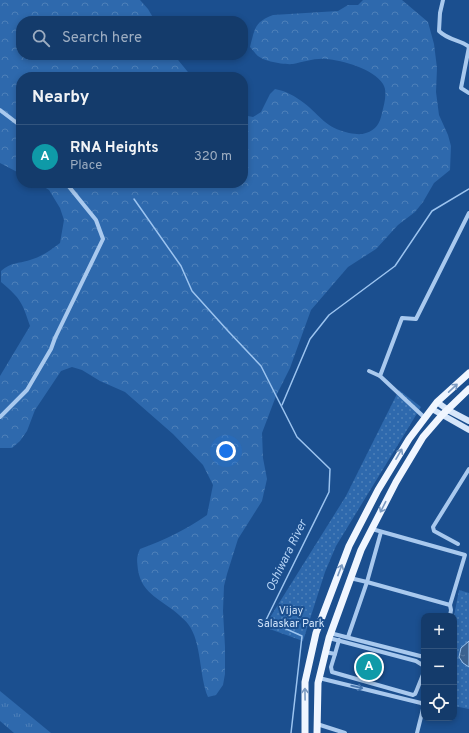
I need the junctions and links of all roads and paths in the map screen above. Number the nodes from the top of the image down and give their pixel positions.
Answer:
1 (443, 0) edge
2 (469, 92) edge
3 (0, 110) edge
4 (16, 122) edge
5 (70, 188) edge
6 (469, 213) edge
7 (369, 371) dead end
8 (469, 373) edge
9 (380, 376) junction
10 (469, 389) edge
11 (437, 402) junction
12 (432, 409) junction
13 (448, 410) junction
14 (442, 415) junction
15 (0, 417) edge
16 (425, 418) junction
17 (469, 421) edge
18 (469, 430) edge
19 (469, 469) edge
20 (372, 529) junction
21 (381, 532) junction
22 (458, 544) dead end
23 (350, 578) junction
24 (366, 582) junction
25 (450, 605) junction
26 (450, 613) edge
27 (329, 635) junction
28 (348, 637) junction
29 (339, 640) junction
30 (325, 652) junction
31 (335, 654) junction
32 (421, 656) edge
33 (421, 664) edge
34 (319, 678) junction
35 (421, 680) edge
36 (317, 724) junction
37 (305, 733) edge
38 (317, 733) edge
39 (346, 733) edge
40 (417, 733) edge

1 - 2 street
3 - 4 street
5 - 15 street
6 - 9 street
7 - 9 street
11 -> 8 main road
9 - 16 street
10 - 13 main road
11 - 12 main road
11 - 13 main road
12 - 14 main road
12 - 16 main road
13 - 14 main road
13 - 17 main road
14 - 18 main road
14 -> 20 main road
37 -> 16 main road
19 - 22 street
20 - 21 street
20 - 23 main road
21 - 24 street
21 - 25 street
23 - 24 street
23 - 27 main road
24 - 25 street
24 - 28 street
25 - 26 street
27 - 28 street
27 - 29 street
27 - 30 main road
28 - 32 street
29 - 31 street
29 - 33 street
30 - 31 street
30 - 34 main road
31 - 35 street
34 - 36 main road
34 -> 40 street
36 - 38 main road
36 - 39 street

